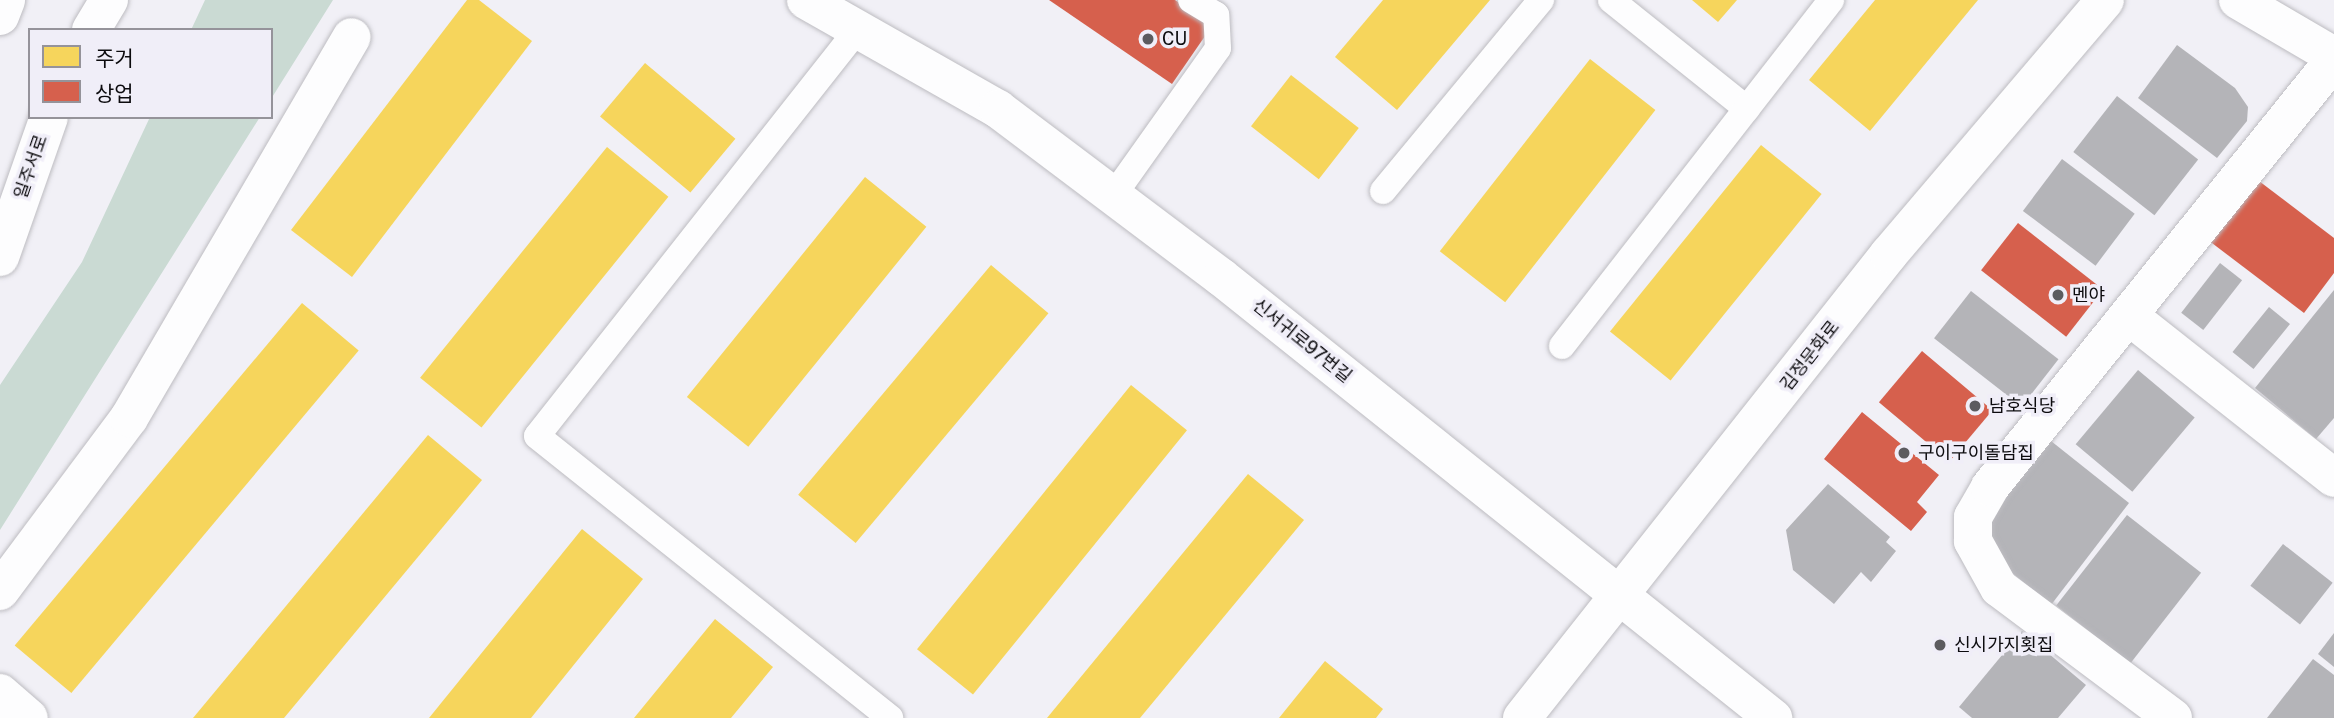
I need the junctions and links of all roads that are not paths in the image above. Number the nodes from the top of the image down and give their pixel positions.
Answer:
1 (6, 0) edge
2 (97, 0) edge
3 (109, 0) edge
4 (806, 0) edge
5 (1191, 0) edge
6 (1541, 0) edge
7 (1611, 0) edge
8 (1831, 0) edge
9 (2105, 0) edge
10 (2238, 0) edge
11 (0, 16) edge
12 (85, 28) edge
13 (92, 28) edge
14 (858, 29) junction
15 (352, 37) dead end
16 (2334, 58) edge
17 (1747, 108) junction
18 (48, 119) edge
19 (1383, 191) dead end
20 (1113, 195) junction
21 (0, 257) edge
22 (2129, 316) junction
23 (1562, 346) dead end
24 (2334, 478) edge
25 (0, 591) edge
26 (1622, 597) junction
27 (0, 693) edge
28 (29, 718) edge
29 (890, 718) edge
30 (1522, 718) edge
31 (1773, 718) edge
32 (2173, 718) edge

1 - 11 street
2 - 12 street
3 - 13 street
4 - 14 street, 신서귀로97번길
5 - 20 lane
6 - 19 lane
7 - 17 lane
8 - 17 lane
9 - 26 street, 김정문화로
10 - 16 street
14 - 20 street, 신서귀로97번길
14 - 29 lane
15 - 25 street
16 - 22 street
17 - 23 lane
18 - 21 street, 일주서로
20 - 26 street, 신서귀로97번길
22 - 24 street
22 - 32 street
26 - 30 street, 김정문화로
26 - 31 street, 신서귀로97번길
27 - 28 street

